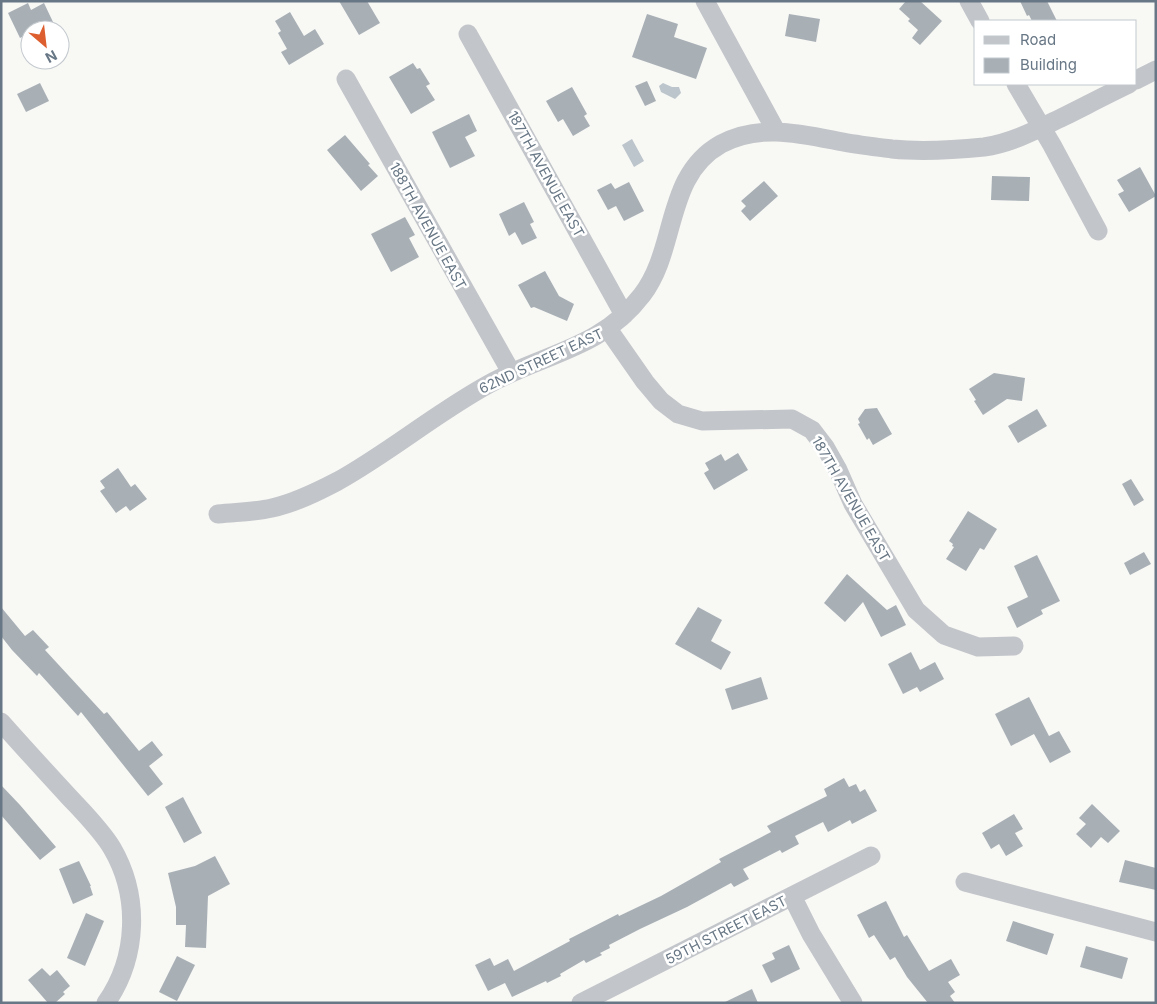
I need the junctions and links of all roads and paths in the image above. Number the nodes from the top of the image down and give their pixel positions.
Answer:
1 (705, 1) edge
2 (969, 1) edge
3 (979, 20) edge
4 (468, 34) dead end
5 (1156, 70) edge
6 (346, 79) dead end
7 (1137, 80) edge
8 (1017, 85) edge
9 (1127, 85) edge
10 (1040, 128) junction
11 (776, 131) junction
12 (1098, 231) dead end
13 (624, 315) junction
14 (608, 330) junction
15 (511, 372) junction
16 (218, 514) dead end
17 (1014, 646) dead end
18 (1, 722) edge
19 (871, 856) dead end
20 (965, 882) dead end
21 (792, 896) junction
22 (1156, 932) edge
23 (106, 1003) edge
24 (581, 1003) edge
25 (853, 1003) edge

1 - 11 street
2 - 3 street
4 - 13 street, 187TH AVENUE EAST
5 - 7 street
6 - 15 street, 188TH AVENUE EAST
8 - 10 street
9 - 10 street, 62ND STREET EAST
10 - 11 street, 62ND STREET EAST
10 - 12 street
11 - 13 street, 62ND STREET EAST
13 - 14 street, 62ND STREET EAST
14 - 15 street, 62ND STREET EAST
14 - 17 street, 187TH AVENUE EAST
15 - 16 street, 62ND STREET EAST
18 - 23 street
19 - 21 street, 59TH STREET EAST
20 - 22 street
21 - 24 street, 59TH STREET EAST
21 - 25 street

